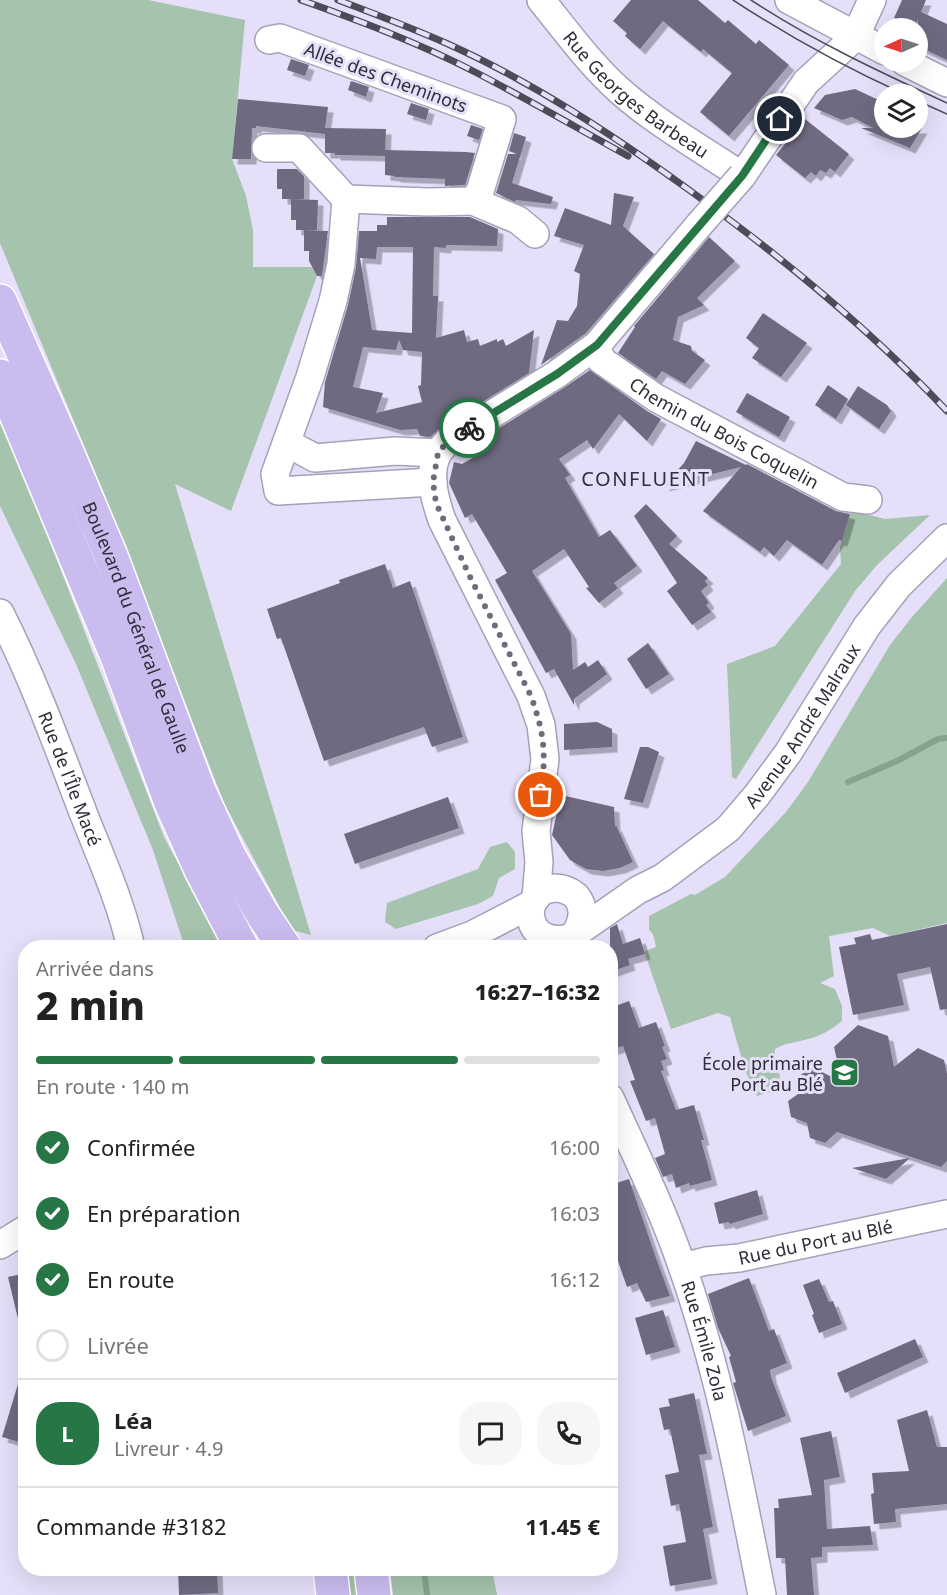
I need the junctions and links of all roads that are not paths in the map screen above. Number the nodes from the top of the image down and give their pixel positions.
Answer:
1 (541, 0) edge
2 (789, 0) edge
3 (872, 0) edge
4 (855, 37) junction
5 (269, 40) dead end
6 (874, 46) edge
7 (925, 72) edge
8 (947, 83) edge
9 (266, 148) dead end
10 (742, 176) junction
11 (346, 199) junction
12 (473, 201) junction
13 (535, 234) dead end
14 (0, 301) edge
15 (597, 345) junction
16 (0, 376) edge
17 (287, 443) junction
18 (438, 453) junction
19 (433, 482) junction
20 (868, 500) dead end
21 (938, 546) edge
22 (0, 613) edge
23 (638, 890) junction
24 (550, 897) junction
25 (472, 935) junction
26 (129, 940) edge
27 (238, 940) edge
28 (280, 940) edge
29 (459, 940) edge
30 (557, 940) edge
31 (618, 1116) edge
32 (947, 1214) edge
33 (18, 1234) edge
34 (0, 1245) edge
35 (683, 1267) junction
36 (331, 1576) edge
37 (372, 1576) edge
38 (333, 1595) edge
39 (374, 1595) edge
40 (762, 1595) edge

1 - 10 street, Rue Georges Barbeau
2 - 4 street
3 - 4 street
4 - 6 street
4 - 10 street
5 - 12 street, Allée des Cheminots
7 - 8 street
9 - 11 street
10 - 15 street, bridge
11 - 12 street
11 - 17 street
12 - 13 street
14 - 28 main road, Boulevard du Général de Gaulle
15 - 18 street
15 - 20 street, Chemin du Bois Coquelin
16 - 27 main road, Boulevard du Général de Gaulle
17 - 18 street
17 - 19 street
18 - 19 street
19 - 24 street
21 - 23 street, Avenue André Malraux
22 - 26 street, Rue de l'Île Macé
23 - 24 street, Avenue André Malraux
23 - 30 street, Avenue André Malraux
24 - 25 street, Avenue André Malraux
24 - 30 street
24 - 30 street
25 - 29 street, Avenue André Malraux
25 - 30 street, Avenue André Malraux
31 - 35 street, Rue Émile Zola
32 - 35 street, Rue du Port au Blé
33 - 34 street
35 - 40 street, Rue Émile Zola
36 - 38 main road
37 - 39 main road

